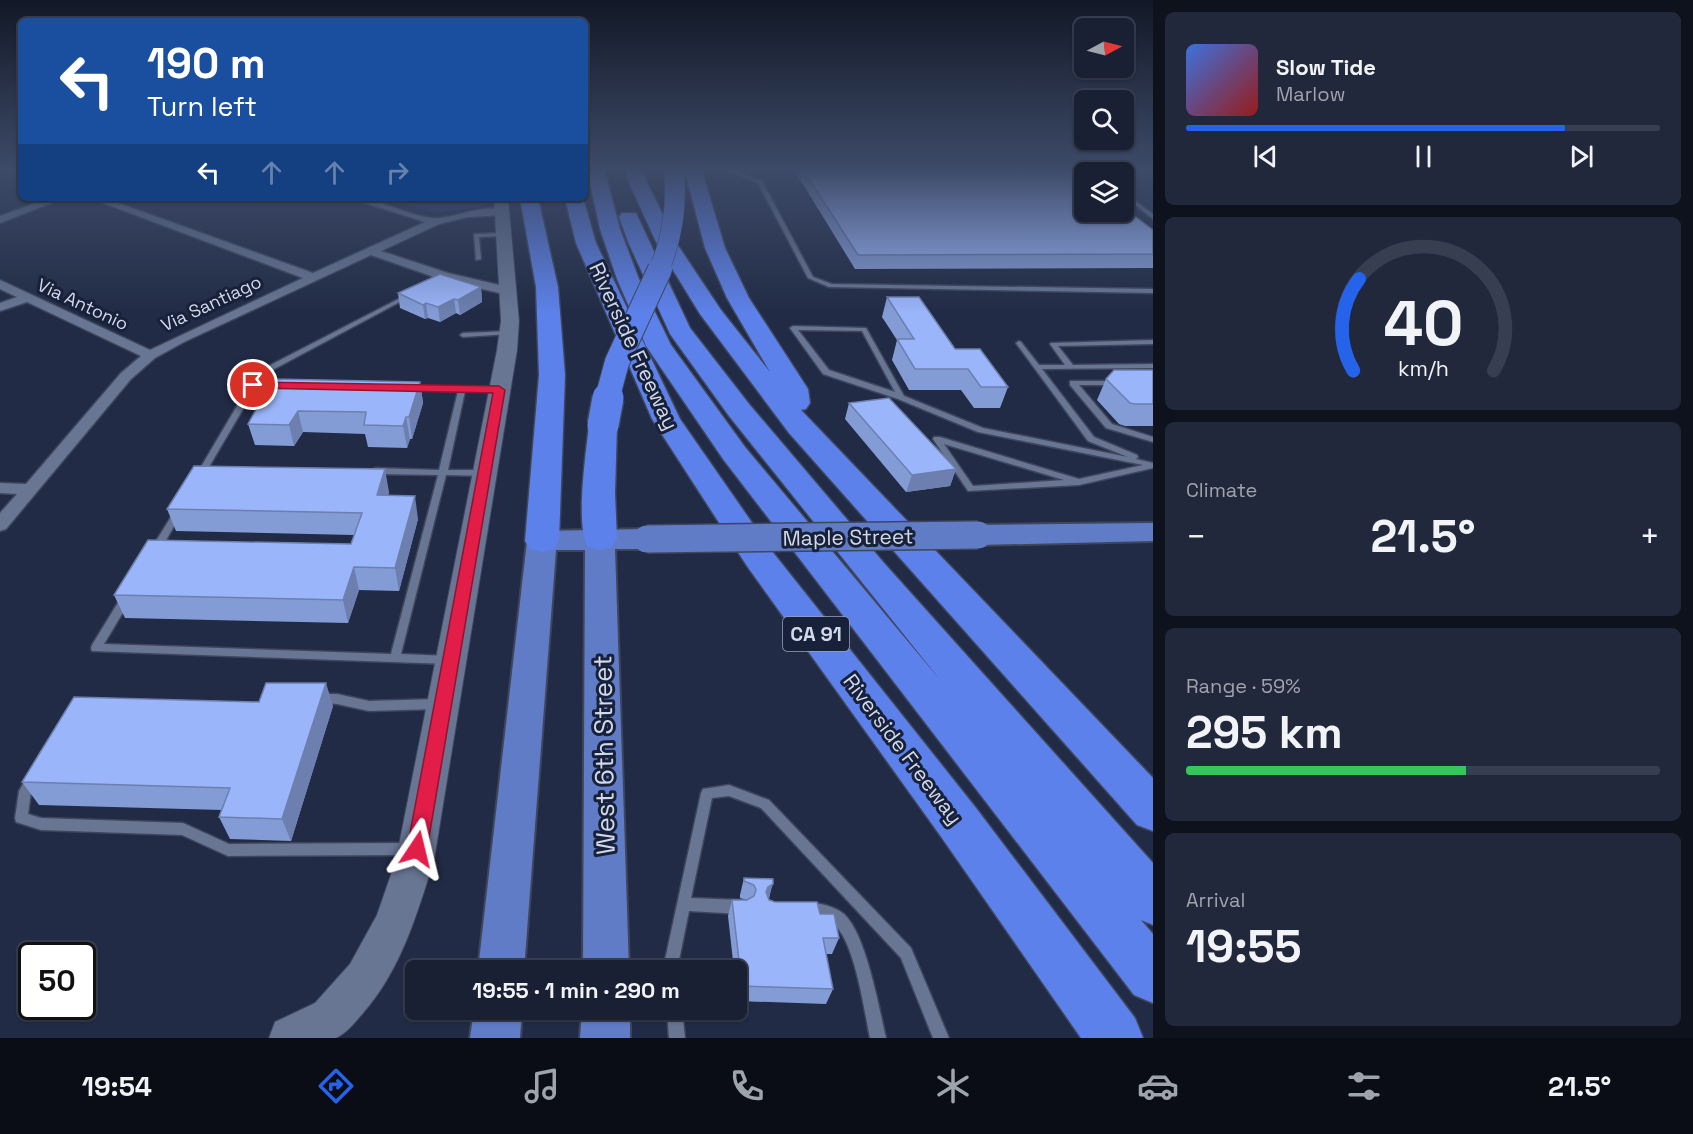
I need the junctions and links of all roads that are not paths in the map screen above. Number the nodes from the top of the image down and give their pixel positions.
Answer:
1 (146, 216) edge
2 (416, 216) edge
3 (458, 216) edge
4 (501, 216) edge
5 (533, 216) edge
6 (572, 216) edge
7 (607, 216) edge
8 (628, 216) edge
9 (655, 216) edge
10 (676, 216) edge
11 (706, 216) edge
12 (778, 216) edge
13 (435, 222) junction
14 (475, 227) dead end
15 (502, 234) junction
16 (476, 235) junction
17 (370, 251) junction
18 (478, 259) dead end
19 (313, 277) junction
20 (0, 284) edge
21 (508, 291) junction
22 (1153, 291) edge
23 (415, 292) edge
24 (28, 297) junction
25 (0, 308) edge
26 (509, 333) junction
27 (463, 335) dead end
28 (1153, 342) edge
29 (1019, 343) dead end
30 (150, 356) junction
31 (1071, 366) junction
32 (1153, 366) edge
33 (1037, 367) junction
34 (1119, 383) edge
35 (253, 385) junction
36 (288, 386) edge
37 (404, 388) edge
38 (462, 389) junction
39 (499, 390) junction
40 (901, 397) junction
41 (799, 427) junction
42 (1131, 432) junction
43 (1153, 432) edge
44 (1153, 440) edge
45 (1153, 465) edge
46 (204, 467) junction
47 (216, 468) edge
48 (360, 470) edge
49 (443, 472) junction
50 (484, 473) junction
51 (1079, 482) junction
52 (0, 488) edge
53 (192, 488) edge
54 (30, 489) junction
55 (180, 508) edge
56 (0, 525) edge
57 (1153, 532) edge
58 (600, 539) junction
59 (542, 541) junction
60 (150, 558) edge
61 (132, 588) edge
62 (395, 658) junction
63 (450, 660) junction
64 (304, 698) edge
65 (443, 704) junction
66 (36, 772) edge
67 (1153, 810) edge
68 (417, 849) junction
69 (1153, 900) edge
70 (683, 904) junction
71 (742, 907) edge
72 (790, 910) edge
73 (502, 960) edge
74 (606, 960) edge
75 (672, 960) edge
76 (1153, 976) edge
77 (497, 1020) edge
78 (606, 1020) edge
79 (675, 1020) edge
80 (336, 1028) edge
81 (291, 1038) edge
82 (495, 1038) edge
83 (605, 1038) edge
84 (676, 1038) edge
85 (878, 1038) edge
86 (941, 1038) edge
87 (1115, 1038) edge

1 - 19 street
2 - 13 street
3 - 13 street, Via Santiago
4 - 15 main road
5 - 59 highway
6 - 87 highway, Riverside Freeway / CA 91
7 - 76 highway
8 - 69 highway
9 - 41 highway
10 - 58 highway, bridge
11 - 41 highway
12 - 22 lane
13 - 17 street, Via Santiago
14 - 16 lane
15 - 16 lane
15 - 21 main road
16 - 18 lane
17 - 19 street, Via Santiago
17 - 21 street
19 - 30 street, Via Santiago
20 - 24 street, Via Antonio
21 - 26 main road
23 - 35 lane
24 - 25 street
24 - 30 street, Via Antonio
26 - 27 lane
26 - 39 main road
28 - 31 lane
29 - 33 lane
30 - 54 street, Via Santiago
31 - 32 lane
31 - 33 lane
33 - 45 lane
34 - 42 lane
35 - 36 lane
35 - 46 lane
37 - 38 lane
38 - 39 lane
38 - 49 lane
39 - 50 main road
40 - 40 lane
40 - 45 lane
41 - 67 highway
42 - 43 lane
42 - 44 lane
45 - 51 lane
46 - 47 lane
46 - 53 lane
48 - 49 lane
49 - 50 lane
49 - 62 lane
50 - 63 main road
51 - 51 lane
52 - 54 street
54 - 56 street, Via Santiago
55 - 60 lane
57 - 58 main road, Maple Street, bridge
58 - 59 main road, Maple Street
58 - 74 main road, West 6th Street
59 - 73 main road
61 - 62 lane
62 - 63 lane
63 - 65 main road
64 - 65 lane
65 - 68 main road
66 - 68 lane
68 - 80 main road
70 - 71 lane
70 - 75 lane
70 - 86 lane
72 - 85 lane
77 - 82 main road
78 - 83 main road
79 - 84 lane
80 - 81 main road

